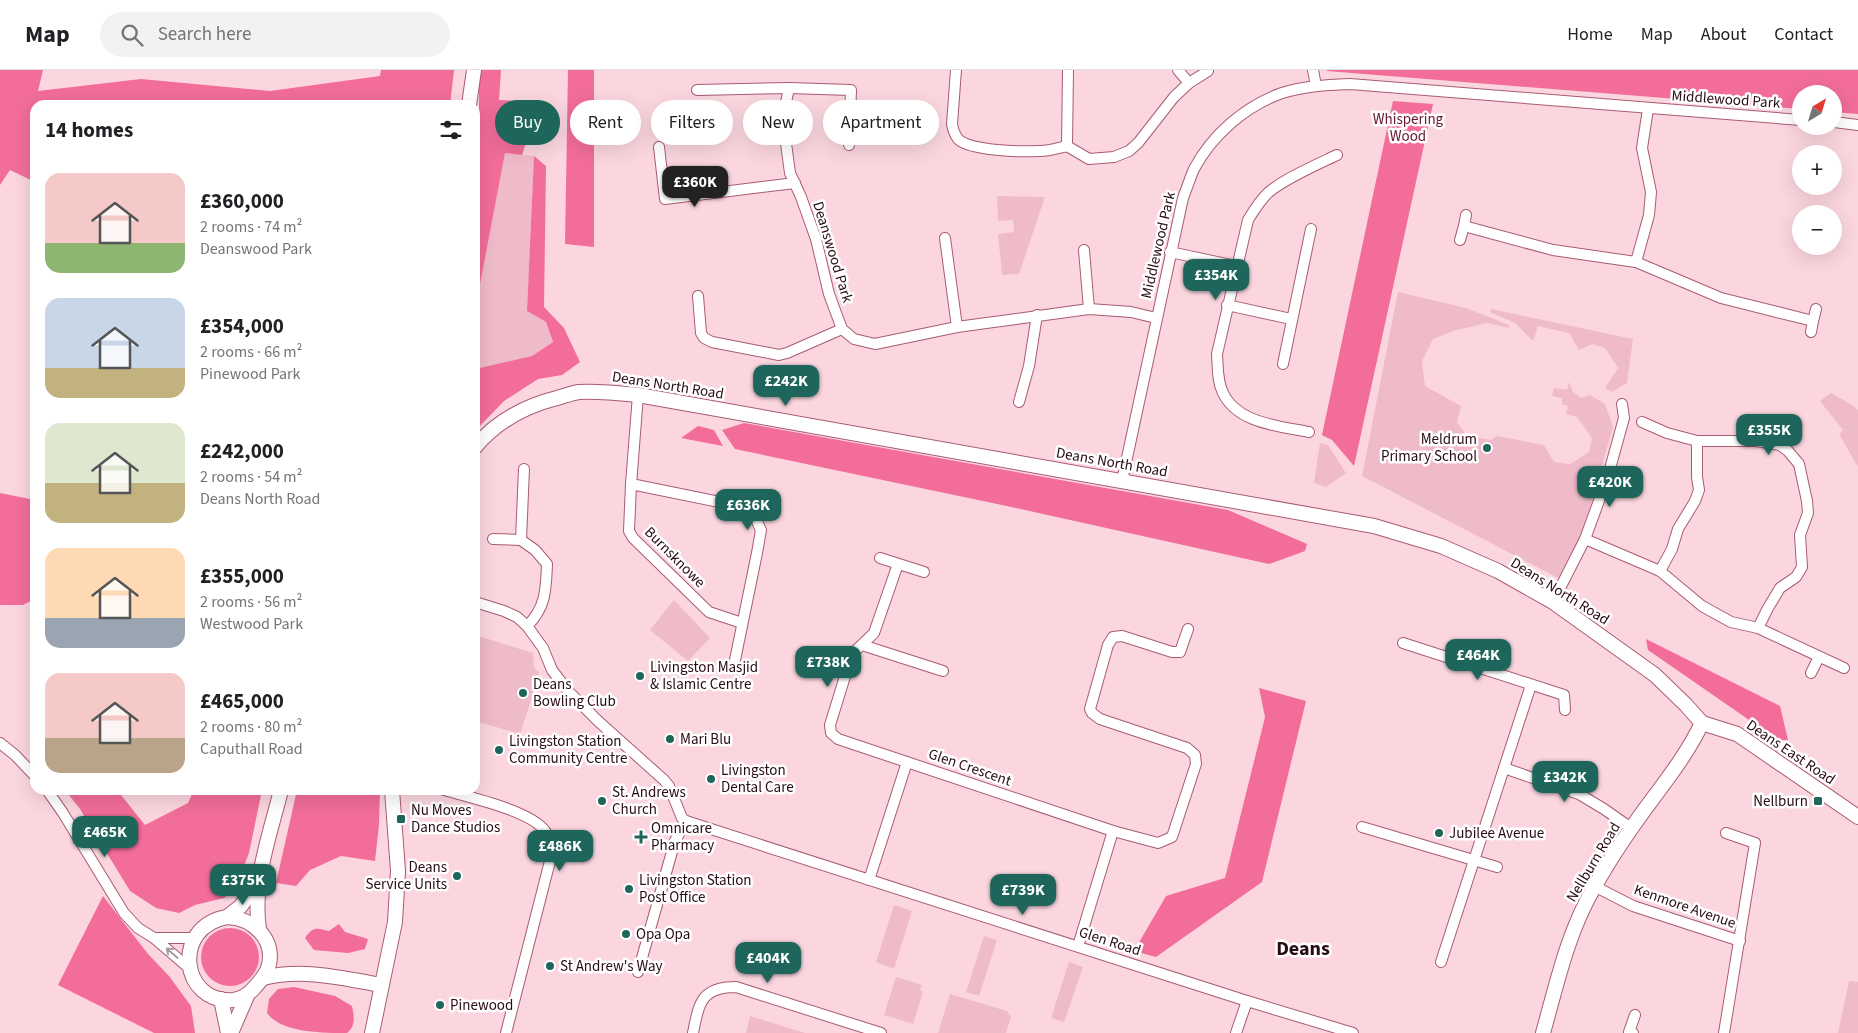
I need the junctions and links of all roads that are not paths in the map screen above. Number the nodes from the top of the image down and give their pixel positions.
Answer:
1 (474, 70) edge
2 (956, 70) edge
3 (1068, 70) edge
4 (1178, 70) edge
5 (1313, 70) edge
6 (1208, 71) dead end
7 (1189, 83) junction
8 (1316, 86) junction
9 (789, 88) junction
10 (697, 90) dead end
11 (470, 100) edge
12 (851, 100) edge
13 (1648, 109) junction
14 (1792, 119) edge
15 (1842, 123) edge
16 (1858, 124) edge
17 (1067, 146) junction
18 (659, 147) dead end
19 (1337, 155) dead end
20 (795, 183) junction
21 (1466, 215) dead end
22 (1464, 226) junction
23 (1311, 229) dead end
24 (944, 238) dead end
25 (1460, 240) dead end
26 (1084, 250) dead end
27 (1170, 252) junction
28 (1636, 262) junction
29 (1236, 266) junction
30 (698, 296) dead end
31 (1228, 305) junction
32 (1089, 309) junction
33 (1816, 309) dead end
34 (1038, 315) junction
35 (1156, 318) junction
36 (1291, 319) junction
37 (1813, 321) junction
38 (957, 327) junction
39 (842, 329) junction
40 (1810, 332) dead end
41 (1283, 364) dead end
42 (638, 395) junction
43 (1019, 402) dead end
44 (1622, 404) dead end
45 (1642, 422) dead end
46 (1309, 432) dead end
47 (1697, 441) junction
48 (480, 443) edge
49 (524, 469) dead end
50 (1122, 481) junction
51 (631, 484) junction
52 (493, 539) dead end
53 (1585, 539) junction
54 (521, 540) junction
55 (880, 558) dead end
56 (898, 564) junction
57 (1660, 571) junction
58 (924, 572) dead end
59 (1553, 602) junction
60 (480, 604) edge
61 (742, 622) junction
62 (528, 626) junction
63 (1758, 628) junction
64 (1188, 629) dead end
65 (1403, 643) dead end
66 (862, 645) junction
67 (1819, 657) junction
68 (735, 660) dead end
69 (1844, 668) dead end
70 (942, 671) dead end
71 (1811, 673) dead end
72 (1531, 685) junction
73 (1565, 710) dead end
74 (1702, 723) junction
75 (0, 743) edge
76 (907, 762) junction
77 (1504, 768) junction
78 (30, 771) edge
79 (50, 795) edge
80 (281, 795) edge
81 (392, 795) edge
82 (461, 795) edge
83 (1858, 818) edge
84 (686, 821) junction
85 (1362, 827) dead end
86 (1631, 828) junction
87 (1113, 831) junction
88 (1726, 833) dead end
89 (1472, 860) junction
90 (1497, 867) dead end
91 (870, 880) junction
92 (258, 882) junction
93 (1594, 886) junction
94 (227, 917) junction
95 (259, 929) junction
96 (154, 938) junction
97 (194, 938) junction
98 (1740, 940) junction
99 (1078, 946) junction
100 (270, 954) junction
101 (1441, 962) dead end
102 (189, 968) junction
103 (303, 972) junction
104 (638, 972) dead end
105 (263, 978) junction
106 (381, 986) junction
107 (247, 996) junction
108 (221, 999) junction
109 (1247, 1001) junction
110 (1635, 1015) dead end
111 (230, 1033) edge
112 (372, 1033) edge
113 (506, 1033) edge
114 (693, 1033) edge
115 (881, 1033) edge
116 (1236, 1033) edge
117 (1353, 1033) edge
118 (1543, 1033) edge
119 (1633, 1033) edge
120 (1724, 1033) edge

1 - 11 street
2 - 17 street
3 - 17 street
4 - 7 street
5 - 8 street
6 - 7 street
7 - 17 street
8 - 13 street, Middlewood Park
8 - 27 street, Middlewood Park
9 - 10 street
9 - 12 street
9 - 20 street, Deanswood Park
13 - 14 street, Middlewood Park
13 - 28 street
15 - 16 street
18 - 20 street
19 - 29 street
20 - 39 street, Deanswood Park
21 - 22 street
22 - 25 street
22 - 28 street
23 - 36 street
24 - 38 street
26 - 32 street
27 - 29 street
27 - 35 street, Middlewood Park
28 - 37 street
29 - 31 street
30 - 39 street
31 - 36 street
31 - 46 street
32 - 34 street
32 - 35 street
33 - 37 street
34 - 38 street
34 - 43 street
35 - 50 street, Middlewood Park
36 - 41 street
37 - 40 street
38 - 39 street
42 - 48 street, Deans North Road
42 - 50 street, Deans North Road
42 - 51 street, Burnsknowe
44 - 53 street
45 - 47 street
47 - 57 street
47 - 63 street
49 - 54 street
50 - 59 street, Deans North Road
51 - 61 street, Burnsknowe
51 - 61 street
52 - 54 street
53 - 57 street
53 - 59 street
54 - 62 street
55 - 56 street
56 - 58 street
56 - 66 street
57 - 63 street
59 - 74 street, Deans North Road
60 - 62 street
61 - 68 street
62 - 84 street
63 - 67 street
64 - 87 street, Glen Crescent
65 - 72 street
66 - 70 street
66 - 76 street
67 - 69 street
67 - 71 street
72 - 73 street
72 - 77 street
74 - 83 street, Deans East Road
74 - 86 street, Nellburn Road
75 - 78 street
76 - 87 street, Glen Crescent
76 - 91 street, Glen Crescent
77 - 86 street
77 - 89 street
79 - 96 street
80 - 92 street
81 - 106 street
82 - 113 street
84 - 91 street, Glen Road
84 - 104 street
85 - 89 street
86 - 93 street, Nellburn Road
87 - 99 street
88 - 98 street, Kenmore Avenue
89 - 90 street
89 - 101 street
91 - 99 street, Glen Road
92 - 94 street
92 - 95 street
93 - 98 street, Kenmore Avenue
93 - 118 street, Nellburn Road
94 - 95 street
94 - 97 street
95 - 100 street
96 - 97 street
102 -> 96 street
97 - 102 street
98 - 120 street, Kenmore Avenue
99 - 109 street, Glen Road
100 - 103 street
100 - 105 street
102 - 108 street
103 - 105 street
103 - 106 street
105 - 107 street
106 - 112 street
107 - 108 street
107 - 111 street
108 - 111 street
109 - 116 street
109 - 117 street, Glen Road
110 - 119 street
114 - 115 street

